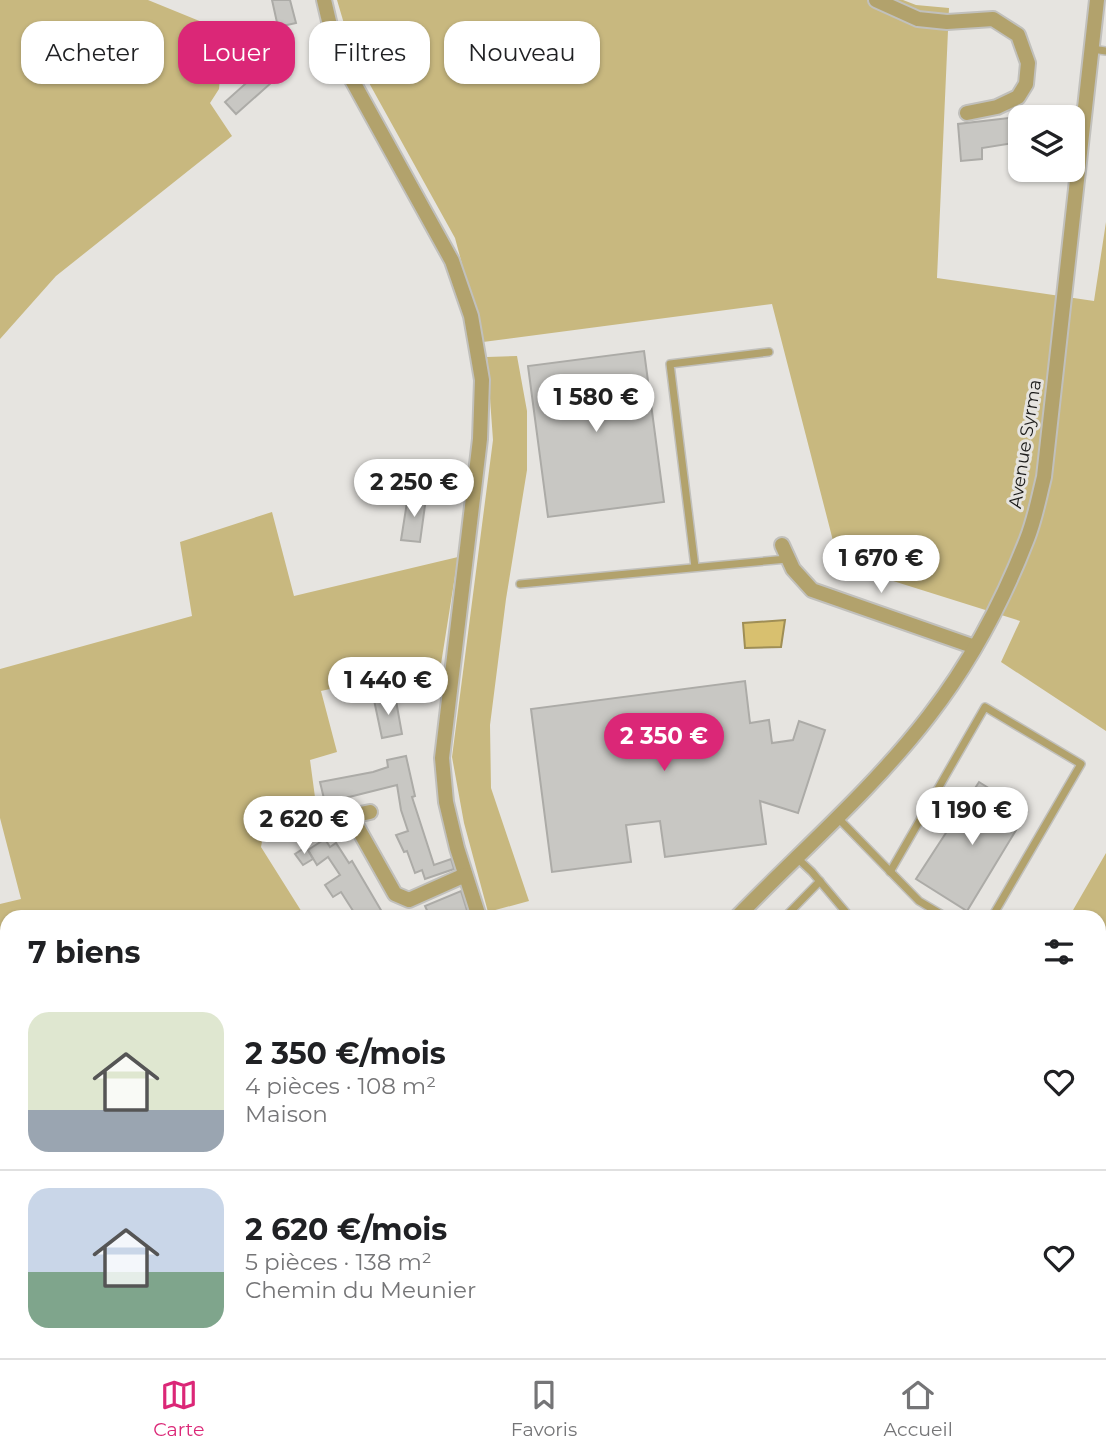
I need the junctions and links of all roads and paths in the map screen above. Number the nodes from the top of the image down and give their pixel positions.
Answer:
1 (324, 0) edge
2 (876, 0) edge
3 (1097, 0) edge
4 (1099, 50) edge
5 (967, 113) dead end
6 (769, 352) dead end
7 (784, 552) joint
8 (695, 567) junction
9 (520, 584) dead end
10 (975, 647) junction
11 (370, 812) dead end
12 (351, 816) junction
13 (836, 817) junction
14 (286, 826) dead end
15 (796, 857) junction
16 (890, 872) junction
17 (466, 875) junction
18 (820, 881) junction
19 (477, 910) edge
20 (744, 910) edge
21 (792, 910) edge
22 (844, 910) edge
23 (934, 910) edge
24 (996, 910) edge

1 - 17 street
2 - 5 street
3 - 4 street, Avenue Syrma
4 - 10 street, Avenue Syrma
6 - 8 lane
7 - 8 lane
7 - 10 street
8 - 9 lane
10 - 13 street, Avenue Syrma
11 - 12 street
12 - 14 street
12 - 17 street
13 - 15 street, Avenue Syrma
13 - 16 lane
15 - 18 lane
15 - 20 street, Avenue Syrma
16 - 23 lane
16 - 24 lane
17 - 19 street
18 - 21 lane
18 - 22 lane

